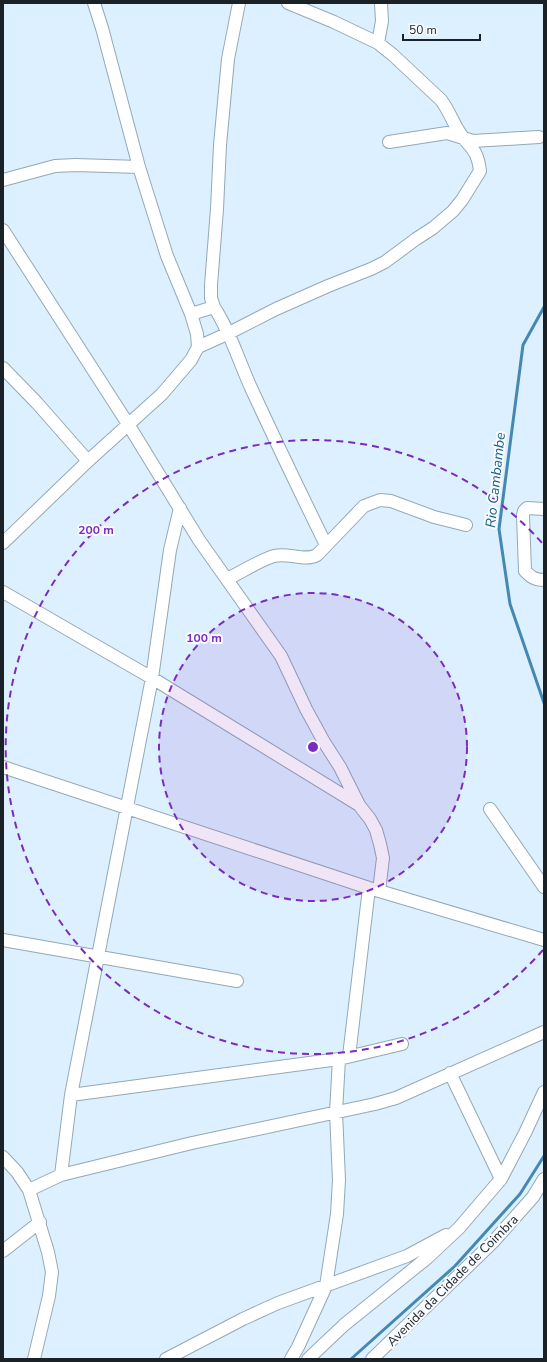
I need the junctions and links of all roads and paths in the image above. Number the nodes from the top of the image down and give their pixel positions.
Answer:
1 (94, 3) edge
2 (239, 3) edge
3 (288, 3) edge
4 (381, 3) edge
5 (378, 42) junction
6 (539, 137) dead end
7 (464, 139) junction
8 (388, 142) dead end
9 (139, 167) junction
10 (3, 180) edge
11 (3, 230) edge
12 (214, 307) junction
13 (191, 314) junction
14 (229, 333) junction
15 (198, 347) junction
16 (3, 368) edge
17 (128, 424) junction
18 (88, 461) junction
19 (180, 508) junction
20 (544, 509) edge
21 (466, 525) dead end
22 (3, 543) edge
23 (326, 545) junction
24 (227, 579) junction
25 (544, 580) edge
26 (3, 592) edge
27 (152, 678) junction
28 (3, 767) edge
29 (359, 805) junction
30 (126, 808) junction
31 (490, 809) dead end
32 (544, 887) edge
33 (374, 889) junction
34 (3, 940) edge
35 (544, 940) edge
36 (98, 958) junction
37 (237, 981) dead end
38 (544, 1032) edge
39 (402, 1044) dead end
40 (344, 1057) junction
41 (450, 1073) junction
42 (544, 1092) edge
43 (71, 1095) junction
44 (336, 1112) junction
45 (3, 1157) edge
46 (61, 1175) junction
47 (501, 1179) junction
48 (544, 1179) edge
49 (30, 1190) junction
50 (538, 1195) edge
51 (40, 1222) junction
52 (459, 1228) junction
53 (3, 1251) edge
54 (326, 1286) junction
55 (34, 1359) edge
56 (166, 1359) edge
57 (291, 1359) edge
58 (308, 1359) edge
59 (372, 1359) edge

1 - 9 street
2 - 12 street
3 - 5 street
4 - 5 street
5 - 7 street
6 - 7 street
7 - 8 street
7 - 14 street
9 - 10 street
9 - 13 street
11 - 17 street
12 - 13 street
12 - 14 street
13 - 15 street
14 - 15 street
14 - 23 street
15 - 17 street
16 - 18 street
17 - 18 street
17 - 19 street
18 - 22 street
19 - 24 street
19 - 27 street
20 - 25 street
21 - 23 street
23 - 24 street
24 - 29 street
26 - 27 street
27 - 29 street
27 - 30 street
28 - 30 street
29 - 33 street
30 - 33 street
30 - 36 street
31 - 32 street
33 - 35 street
33 - 40 street
34 - 36 street
36 - 37 street
36 - 43 street
38 - 41 street
39 - 40 street
40 - 43 street
40 - 44 street
41 - 44 street
41 - 47 street
42 - 47 street
43 - 46 street
44 - 46 street
44 - 54 street
45 - 49 street
46 - 49 street
47 - 52 street
48 - 50 street, Avenida da Cidade de Coimbra
49 - 51 street
50 - 59 street, Avenida da Cidade de Coimbra
51 - 53 street
51 - 55 street
52 - 54 street
52 - 58 street
54 - 56 street
54 - 57 street

